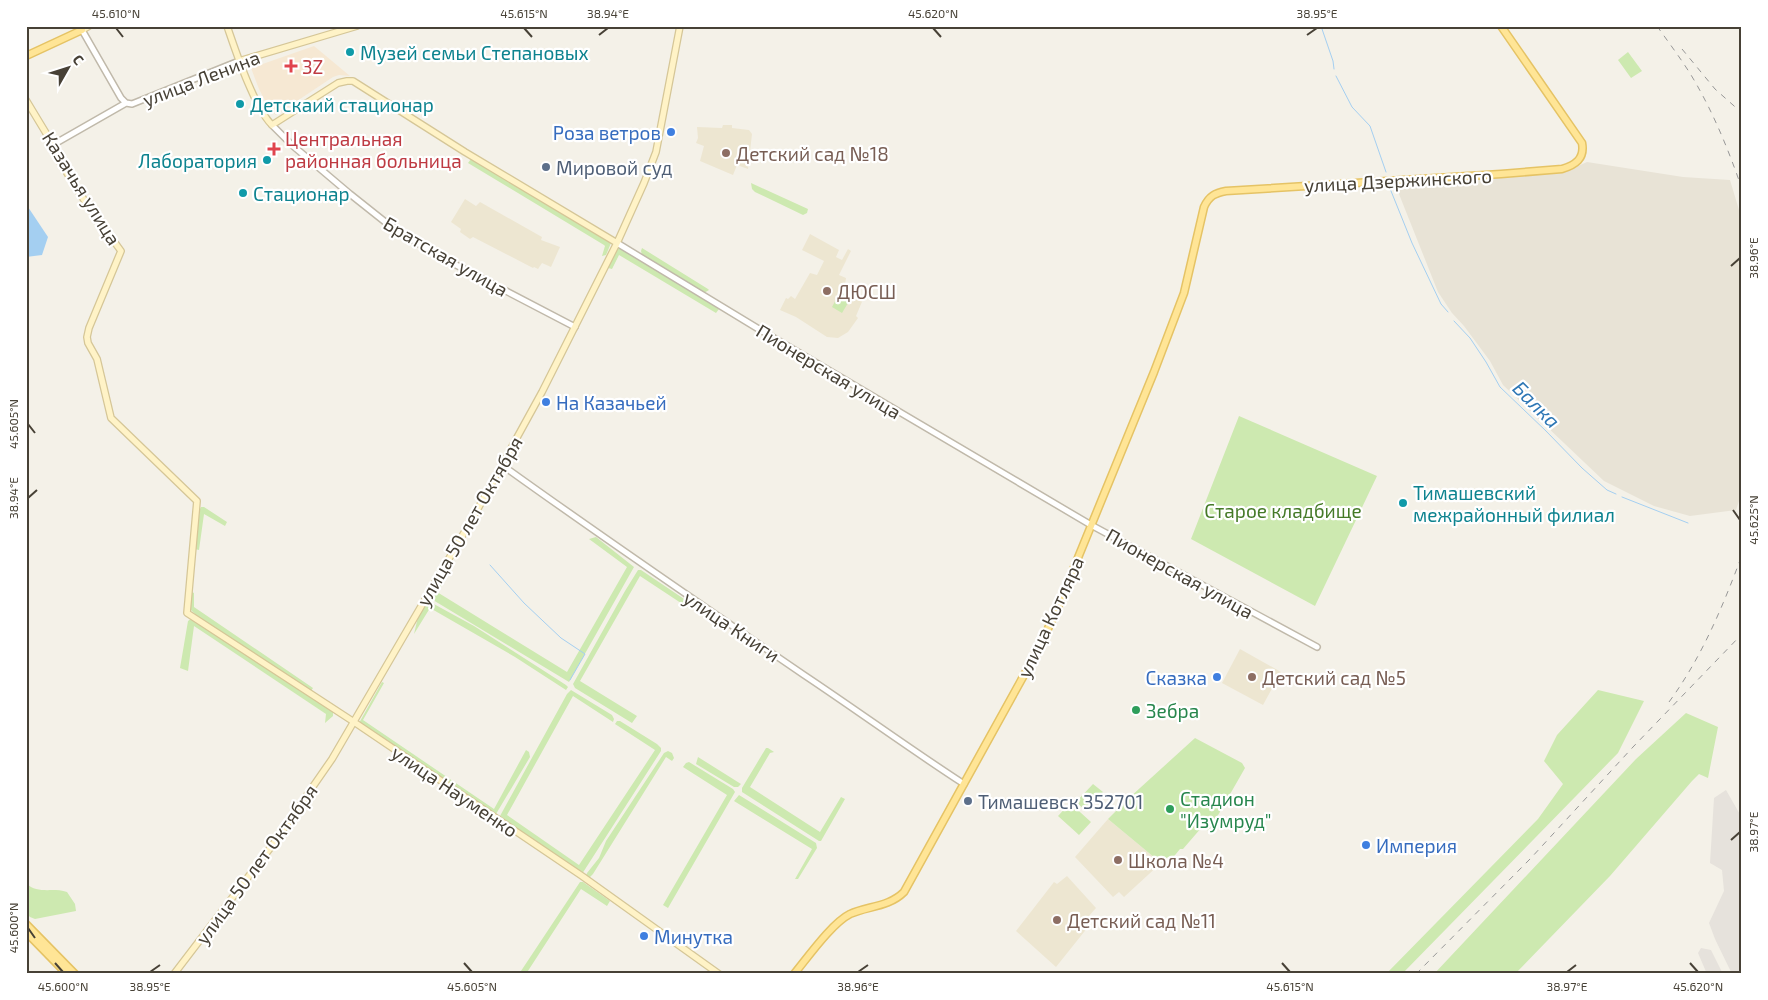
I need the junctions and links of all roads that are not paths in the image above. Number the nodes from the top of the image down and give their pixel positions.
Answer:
1 (89, 26) edge
2 (227, 26) edge
3 (357, 26) edge
4 (680, 26) edge
5 (1501, 26) edge
6 (81, 28) edge
7 (26, 56) edge
8 (239, 61) junction
9 (26, 100) edge
10 (126, 103) junction
11 (272, 125) junction
12 (52, 143) junction
13 (1212, 196) joint
14 (617, 243) junction
15 (575, 327) junction
16 (502, 465) junction
17 (1091, 525) junction
18 (187, 613) joint
19 (1317, 647) dead end
20 (354, 722) junction
21 (964, 784) junction
22 (26, 924) edge
23 (26, 932) edge
24 (67, 974) edge
25 (75, 974) edge
26 (174, 974) edge
27 (718, 974) edge
28 (794, 974) edge

1 - 6 main road
2 - 8 main road, Братская улица
3 - 8 main road, улица Ленина
4 - 14 main road, улица 50 лет Октября
5 - 13 main road, улица Дзержинского
6 - 7 main road
6 - 10 street
8 - 10 street, улица Ленина
8 - 11 main road, Братская улица
9 - 12 main road, Казачья улица
10 - 12 street, улица Ленина
11 - 14 main road, Пионерская улица
11 - 15 street, Братская улица
12 - 18 main road, Казачья улица
13 - 17 main road, улица Котляра
14 - 15 main road, улица 50 лет Октября
14 - 17 street, Пионерская улица
15 - 16 main road, улица 50 лет Октября
16 - 20 main road, улица 50 лет Октября
16 - 21 street, улица Книги
17 - 19 street, Пионерская улица
17 - 21 main road, улица Котляра
18 - 20 main road, улица Науменко
20 - 26 main road, улица 50 лет Октября
20 - 27 main road, улица Науменко
21 - 28 main road, улица Котляра
22 - 25 main road
23 - 24 main road

